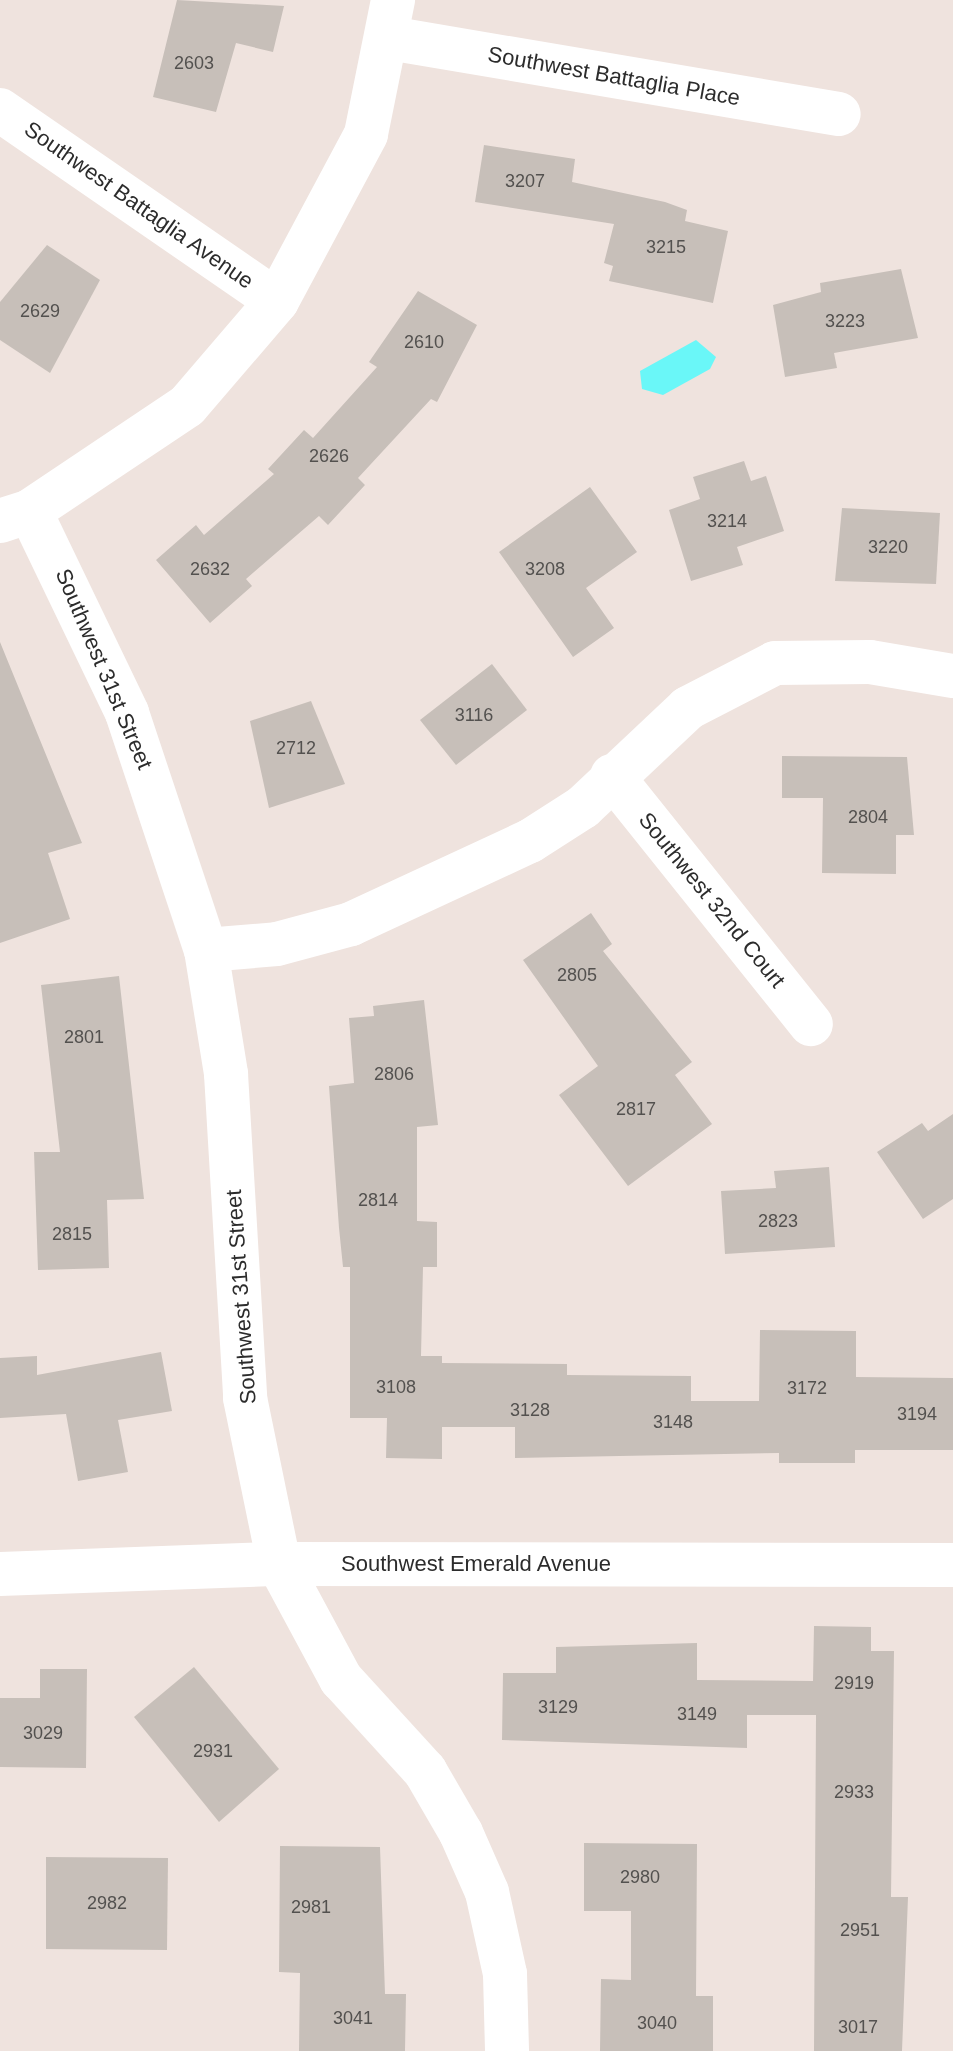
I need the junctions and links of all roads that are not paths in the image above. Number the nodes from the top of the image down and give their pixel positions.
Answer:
1 (391, 19) edge
2 (0, 110) edge
3 (839, 114) dead end
4 (277, 301) junction
5 (15, 516) edge
6 (953, 676) edge
7 (612, 776) junction
8 (206, 950) junction
9 (811, 1024) dead end
10 (279, 1564) junction
11 (953, 1565) edge
12 (0, 1574) edge
13 (507, 2051) edge

1 - 3 street, Southwest Battaglia Place
1 - 4 street
2 - 4 street, Southwest Battaglia Avenue
4 - 5 street
5 - 8 street, Southwest 31st Street
6 - 7 street
7 - 8 street
7 - 9 street, Southwest 32nd Court
8 - 10 street, Southwest 31st Street
10 - 11 street, Southwest Emerald Avenue
10 - 12 street, Southwest Emerald Avenue
10 - 13 street, Southwest 31st Street

